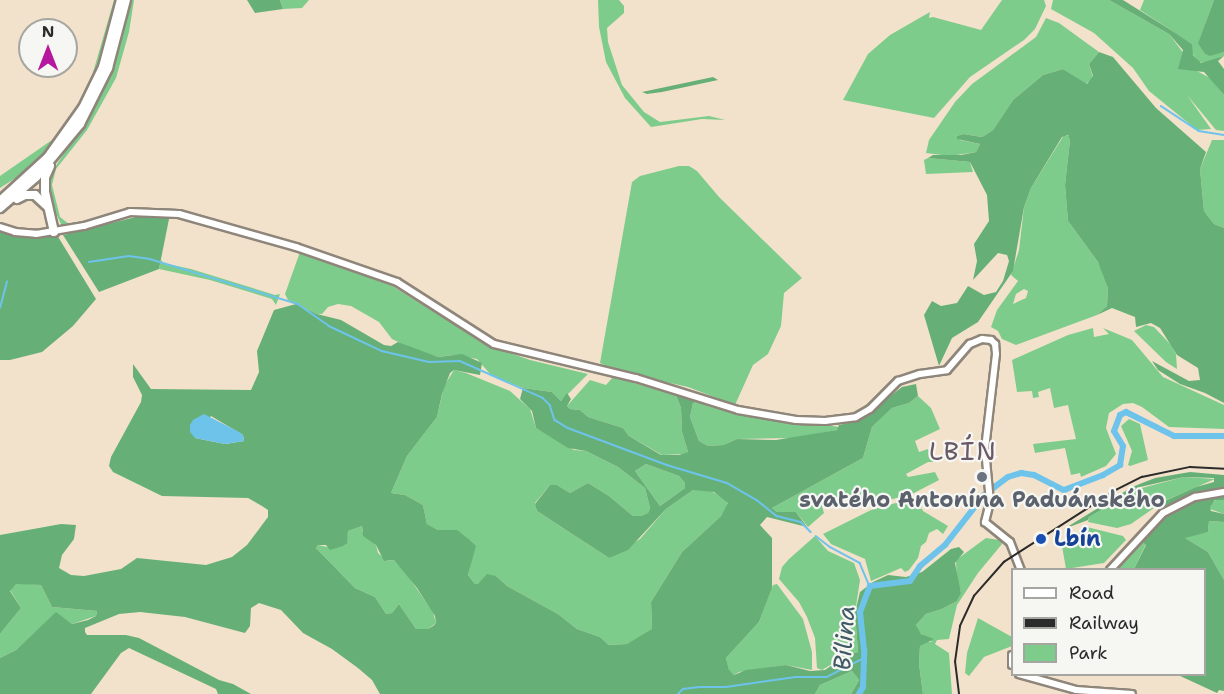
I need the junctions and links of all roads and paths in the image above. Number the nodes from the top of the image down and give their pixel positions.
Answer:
1 (121, 0) edge
2 (126, 0) edge
3 (53, 159) junction
4 (0, 201) edge
5 (0, 208) edge
6 (49, 210) junction
7 (0, 227) edge
8 (54, 232) junction
9 (1224, 492) edge
10 (1020, 568) edge
11 (1112, 568) edge
12 (1023, 676) edge
13 (1132, 694) edge

1 - 4 highway
2 - 3 highway
3 - 5 highway
3 - 6 highway
5 - 6 highway
6 - 8 highway
7 - 8 street
8 - 10 street
9 - 11 street
12 - 13 street

